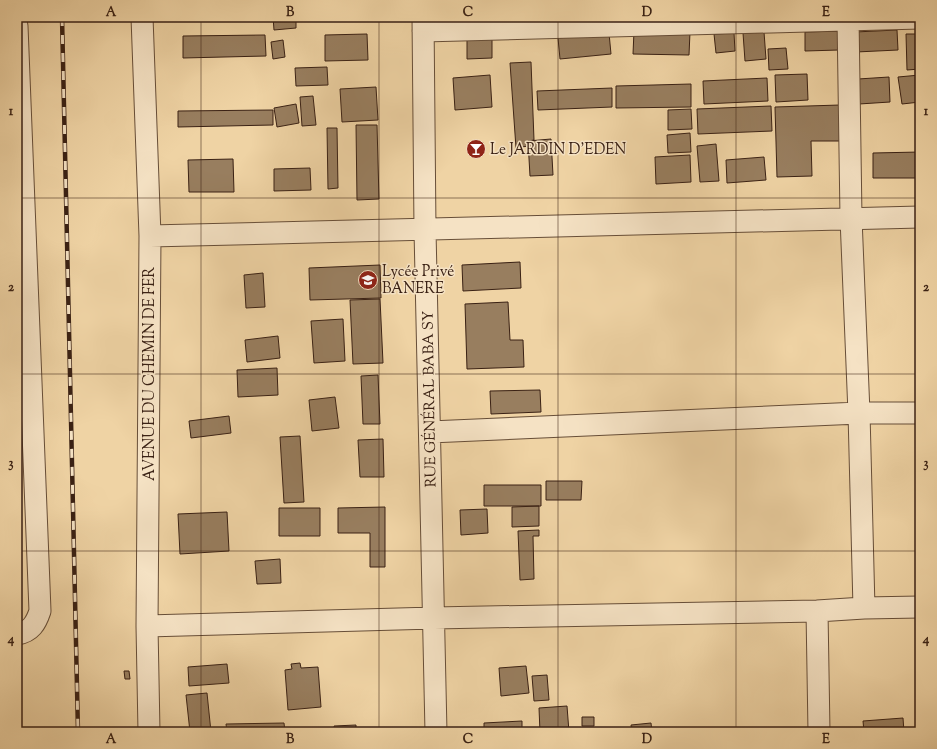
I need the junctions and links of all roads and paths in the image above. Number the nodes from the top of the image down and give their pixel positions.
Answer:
1 (142, 17) edge
2 (848, 18) edge
3 (920, 18) edge
4 (423, 24) edge
5 (17, 26) edge
6 (920, 217) edge
7 (851, 218) junction
8 (21, 227) edge
9 (425, 230) junction
10 (150, 236) junction
11 (859, 413) junction
12 (920, 413) edge
13 (430, 432) junction
14 (920, 607) edge
15 (864, 608) junction
16 (817, 610) junction
17 (434, 618) junction
18 (147, 626) junction
19 (17, 634) edge
20 (149, 732) edge
21 (436, 732) edge
22 (820, 732) edge

1 - 10 street, AVENUE DU CHEMIN DE FER
2 - 3 street
2 - 4 street
2 - 7 street
4 - 9 street, RUE GÉNÉRAL BABA SY
5 - 8 street
6 - 7 street
7 - 9 street
7 - 11 street
8 - 19 street
9 - 10 street
9 - 13 street, RUE GÉNÉRAL BABA SY
10 - 18 street, AVENUE DU CHEMIN DE FER
11 - 12 street
11 - 13 street
11 - 15 street
13 - 17 street, RUE GÉNÉRAL BABA SY
14 - 15 street
15 - 16 street
16 - 17 street
16 - 22 street
17 - 18 street
17 - 21 street, RUE GÉNÉRAL BABA SY
18 - 20 street, AVENUE DU CHEMIN DE FER

